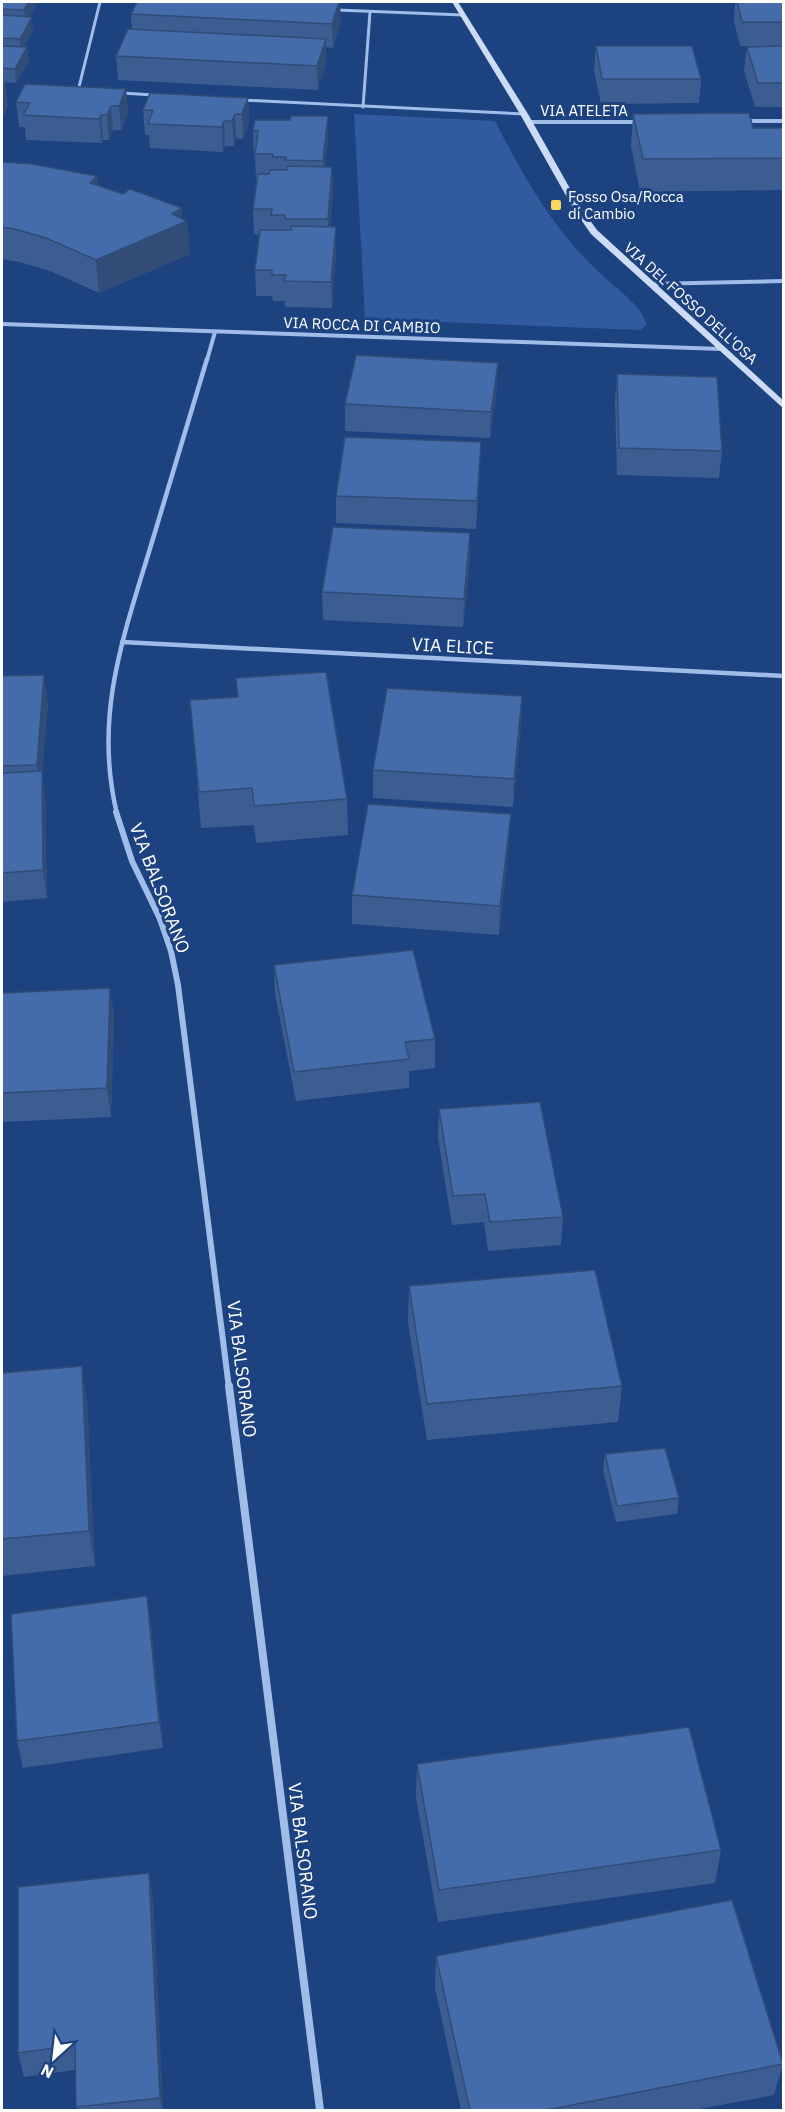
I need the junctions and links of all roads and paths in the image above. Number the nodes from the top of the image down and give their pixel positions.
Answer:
1 (100, 2) edge
2 (455, 2) edge
3 (336, 10) edge
4 (370, 12) junction
5 (463, 15) junction
6 (90, 91) edge
7 (113, 93) edge
8 (161, 96) edge
9 (232, 100) edge
10 (363, 107) junction
11 (524, 114) junction
12 (737, 121) edge
13 (783, 121) edge
14 (529, 122) junction
15 (645, 122) edge
16 (783, 281) edge
17 (648, 284) junction
18 (2, 324) edge
19 (215, 332) junction
20 (721, 349) junction
21 (783, 406) edge
22 (122, 642) junction
23 (783, 676) edge
24 (320, 2110) edge

1 - 6 lane
2 - 5 street, VIA DEL FOSSO DELL'OSA
3 - 4 lane
4 - 5 lane
4 - 10 lane
5 - 11 street, VIA DEL FOSSO DELL'OSA
7 - 8 lane
9 - 10 lane
10 - 11 lane
11 - 14 street, VIA DEL FOSSO DELL'OSA
12 - 13 street
14 - 15 street, VIA ATELETA
14 - 17 street, VIA DEL FOSSO DELL'OSA
16 - 17 street
17 - 20 street, VIA DEL FOSSO DELL'OSA
18 - 19 street, VIA ROCCA DI CAMBIO
19 - 20 street, VIA ROCCA DI CAMBIO
19 - 22 street, VIA BALSORANO
20 - 21 street, VIA DEL FOSSO DELL'OSA
22 - 23 street, VIA ELICE
22 - 24 street, VIA BALSORANO

